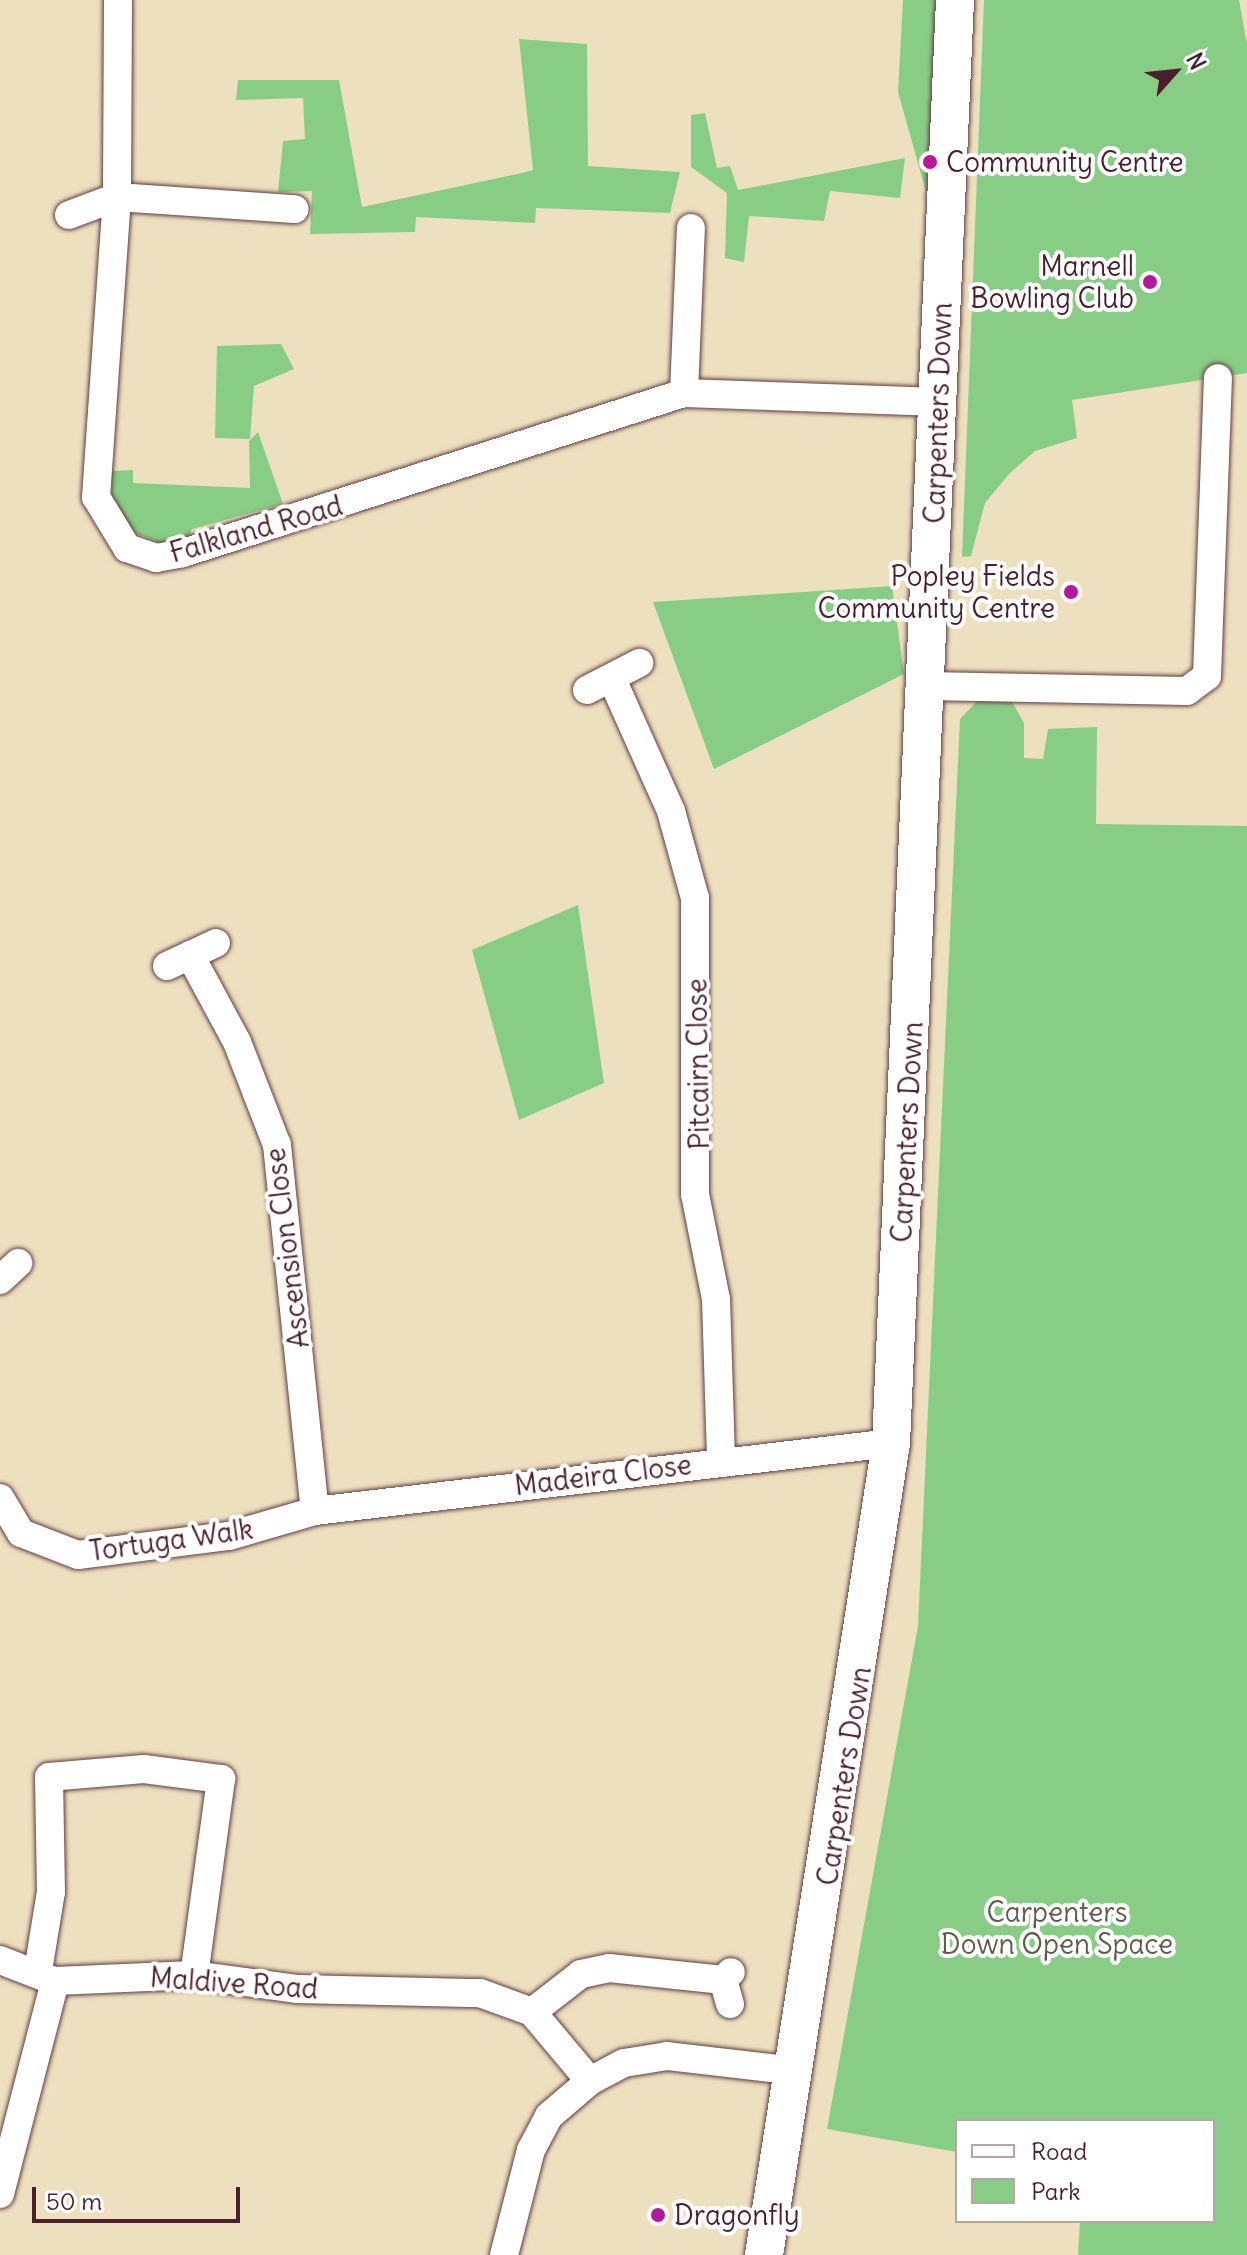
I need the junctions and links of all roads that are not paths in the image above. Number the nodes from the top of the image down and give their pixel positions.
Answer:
1 (118, 0) edge
2 (955, 0) edge
3 (117, 197) junction
4 (295, 209) dead end
5 (69, 215) dead end
6 (691, 228) dead end
7 (1218, 378) dead end
8 (684, 393) junction
9 (939, 402) junction
10 (639, 663) dead end
11 (926, 686) junction
12 (216, 943) dead end
13 (891, 1443) junction
14 (721, 1462) junction
15 (0, 1498) edge
16 (315, 1511) junction
17 (0, 1960) edge
18 (194, 1975) junction
19 (47, 1976) junction
20 (728, 1985) dead end
21 (532, 2012) junction
22 (796, 2071) junction
23 (590, 2081) junction
24 (0, 2194) edge
25 (504, 2255) edge
26 (764, 2255) edge

1 - 3 street, Falkland Road
2 - 9 street, Carpenters Down
3 - 4 street
3 - 5 street
3 - 8 street, Falkland Road
6 - 8 street
7 - 11 street
8 - 9 street, Falkland Road
9 - 11 street, Carpenters Down
10 - 14 street, Pitcairn Close
11 - 13 street, Carpenters Down
12 - 16 street, Ascension Close
13 - 14 street, Madeira Close
13 - 22 street, Carpenters Down
14 - 16 street, Madeira Close
15 - 16 street, Tortuga Walk
17 - 19 street, Maldive Road
18 - 19 street, Maldive Road
18 - 19 street
18 - 21 street, Maldive Road
19 - 24 street
20 - 21 street
21 - 23 street, Maldive Road
22 - 23 street
22 - 26 street, Carpenters Down
23 - 25 street

